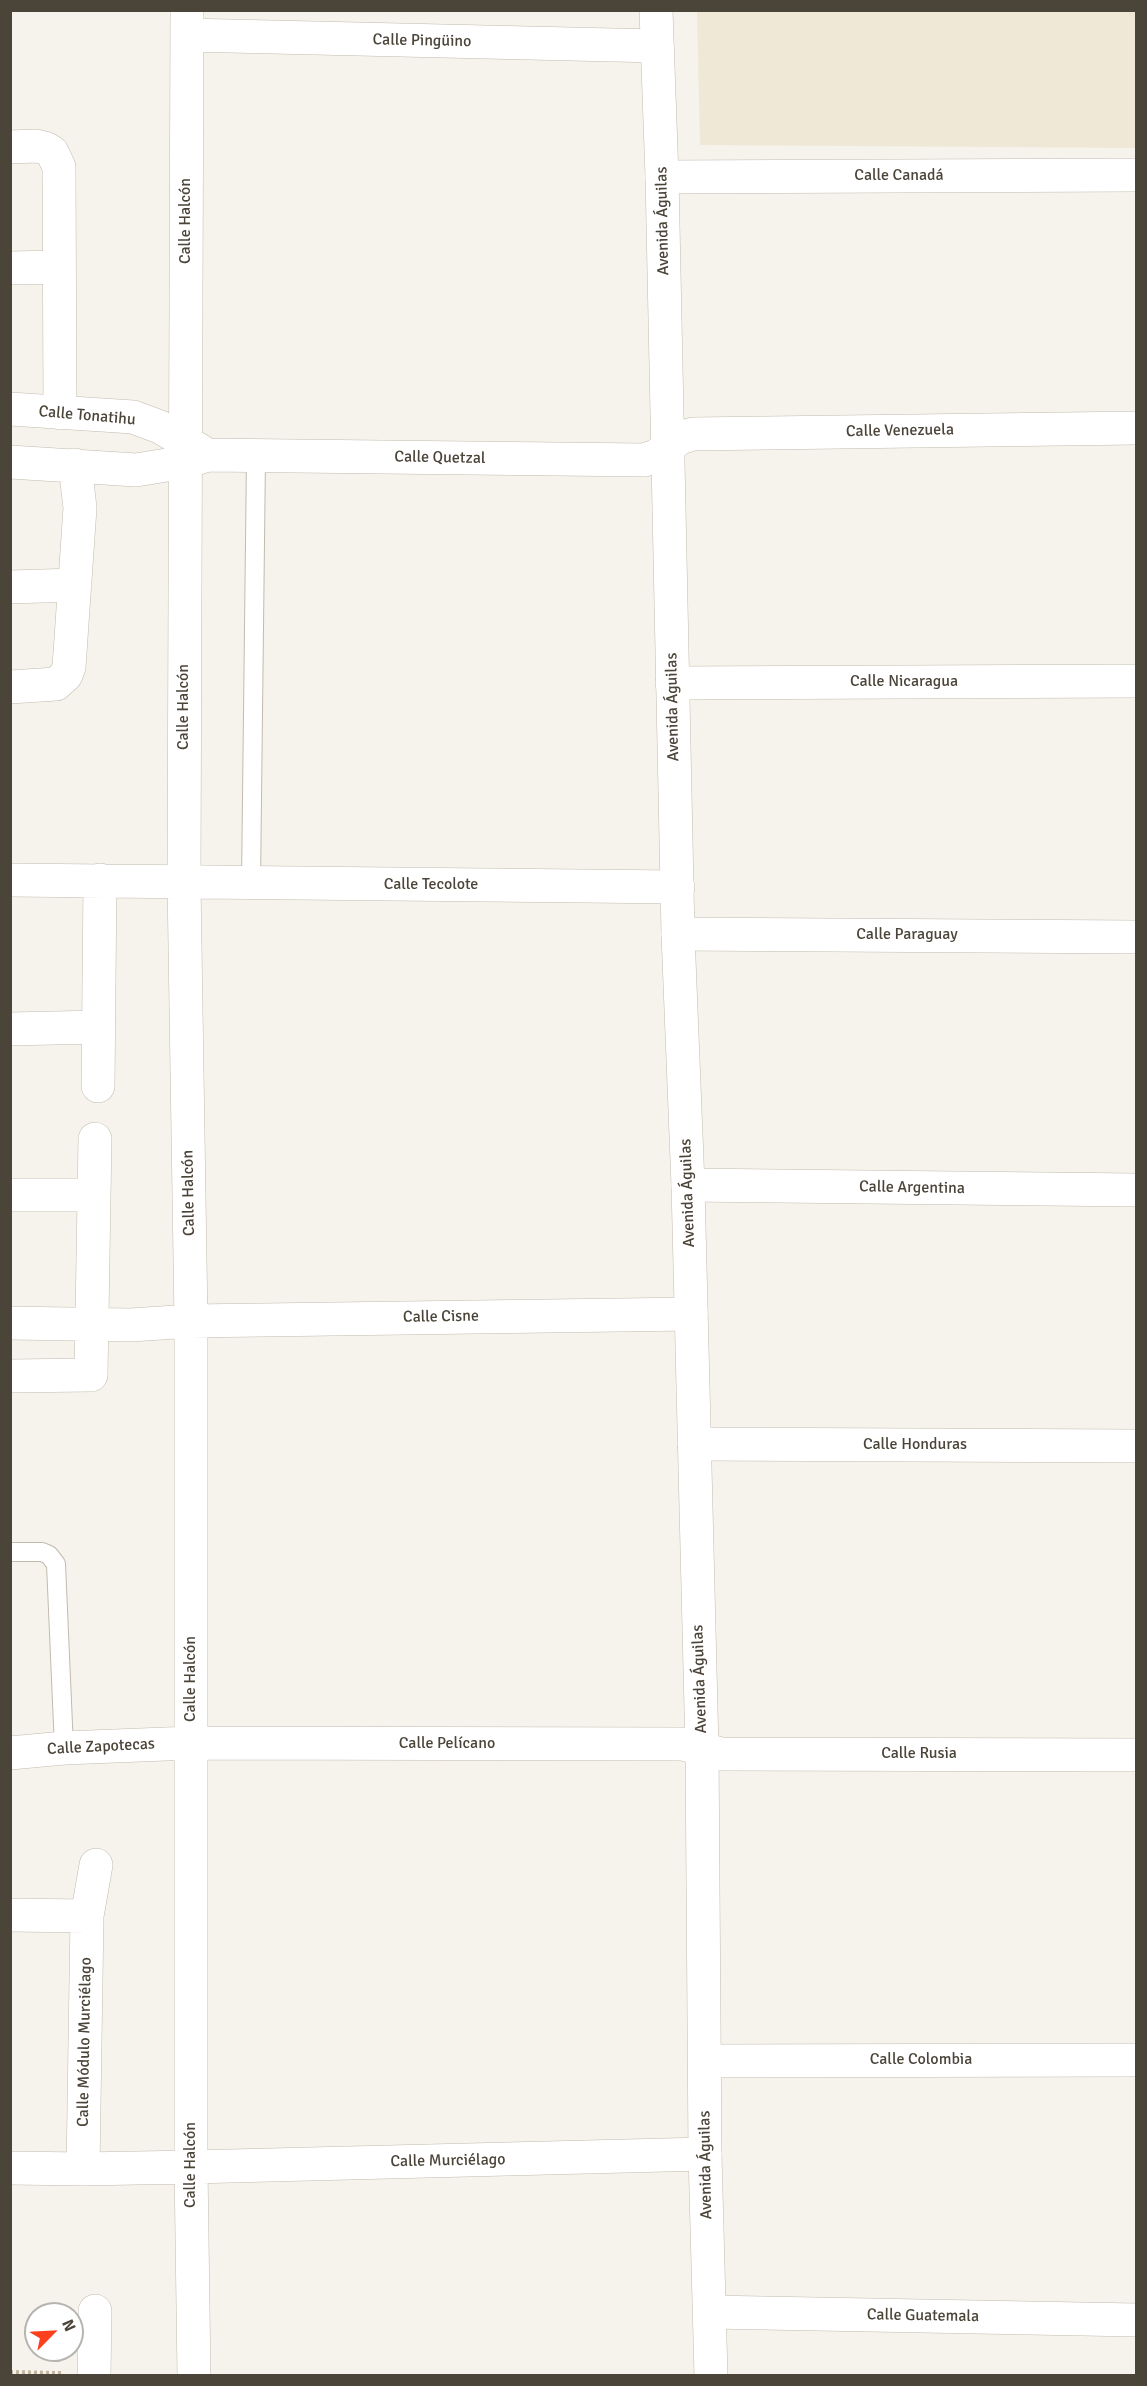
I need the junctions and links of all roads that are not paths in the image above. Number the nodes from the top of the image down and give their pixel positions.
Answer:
1 (656, 10) edge
2 (187, 23) edge
3 (657, 46) junction
4 (10, 147) edge
5 (1137, 175) edge
6 (662, 177) junction
7 (58, 267) junction
8 (10, 268) edge
9 (10, 409) edge
10 (60, 413) junction
11 (1137, 428) edge
12 (668, 447) junction
13 (193, 453) junction
14 (256, 456) junction
15 (10, 462) edge
16 (75, 465) junction
17 (75, 585) junction
18 (10, 587) edge
19 (1137, 681) edge
20 (672, 683) junction
21 (10, 687) edge
22 (10, 880) edge
23 (100, 880) junction
24 (184, 883) junction
25 (251, 884) junction
26 (678, 887) junction
27 (678, 934) junction
28 (1137, 937) edge
29 (98, 1027) junction
30 (10, 1029) edge
31 (98, 1086) dead end
32 (96, 1139) dead end
33 (688, 1185) junction
34 (1137, 1190) edge
35 (10, 1195) edge
36 (94, 1196) junction
37 (691, 1314) junction
38 (191, 1321) junction
39 (10, 1323) edge
40 (92, 1323) junction
41 (10, 1376) edge
42 (694, 1444) junction
43 (1137, 1446) edge
44 (10, 1552) edge
45 (191, 1743) junction
46 (64, 1748) junction
47 (702, 1749) junction
48 (10, 1754) edge
49 (1137, 1755) edge
50 (96, 1865) dead end
51 (10, 1915) edge
52 (87, 1916) junction
53 (1137, 2060) edge
54 (705, 2061) junction
55 (705, 2154) junction
56 (191, 2167) junction
57 (10, 2168) edge
58 (83, 2169) junction
59 (95, 2311) dead end
60 (710, 2312) junction
61 (1137, 2320) edge
62 (94, 2374) edge
63 (194, 2376) edge
64 (711, 2376) edge

1 - 3 street, Avenida Águilas
2 - 3 street, Calle Pingüino
2 - 13 street, Calle Halcón
3 - 6 street, Avenida Águilas
4 - 7 street
5 - 6 street, Calle Canadá
6 - 12 street, Avenida Águilas
7 - 8 street
7 - 10 street
9 - 10 street, Calle Tonatihu
10 - 13 street, Calle Tonatihu
11 - 12 street, Calle Venezuela
12 - 14 street, Calle Quetzal
12 - 20 street, Avenida Águilas
13 - 14 street, Calle Quetzal
13 - 16 street
13 - 24 street, Calle Halcón
14 - 25 lane
15 - 16 street
16 - 17 street
17 - 18 street
17 - 21 street
19 - 20 street, Calle Nicaragua
20 - 26 street, Avenida Águilas
22 - 23 street, Calle Tecolote
23 - 24 street, Calle Tecolote
23 - 29 street
24 - 25 street, Calle Tecolote
24 - 38 street, Calle Halcón
25 - 26 street, Calle Tecolote
26 - 27 street, Avenida Águilas
27 - 28 street, Calle Paraguay
27 - 33 street, Avenida Águilas
29 - 30 street
29 - 31 street
32 - 36 street
33 - 34 street, Calle Argentina
33 - 37 street, Avenida Águilas
35 - 36 street
36 - 40 street
37 - 38 street, Calle Cisne
37 - 42 street, Avenida Águilas
38 - 40 street, Calle Cisne
38 - 45 street, Calle Halcón
39 - 40 street, Calle Cisne
40 - 41 street
42 - 43 street, Calle Honduras
42 - 47 street, Avenida Águilas
44 - 46 lane
45 - 46 street, Calle Zapotecas
45 - 47 street, Calle Pelícano
45 - 56 street, Calle Halcón
46 - 48 street, Calle Zapotecas
47 - 49 street, Calle Rusia
47 - 54 street, Avenida Águilas
50 - 52 street, Calle Módulo Murciélago
51 - 52 street
52 - 58 street, Calle Módulo Murciélago
53 - 54 street, Calle Colombia
54 - 55 street, Avenida Águilas
55 - 56 street, Calle Murciélago
55 - 60 street, Avenida Águilas
56 - 58 street
56 - 63 street, Calle Halcón
57 - 58 street
59 - 62 street
60 - 61 street, Calle Guatemala
60 - 64 street, Avenida Águilas

